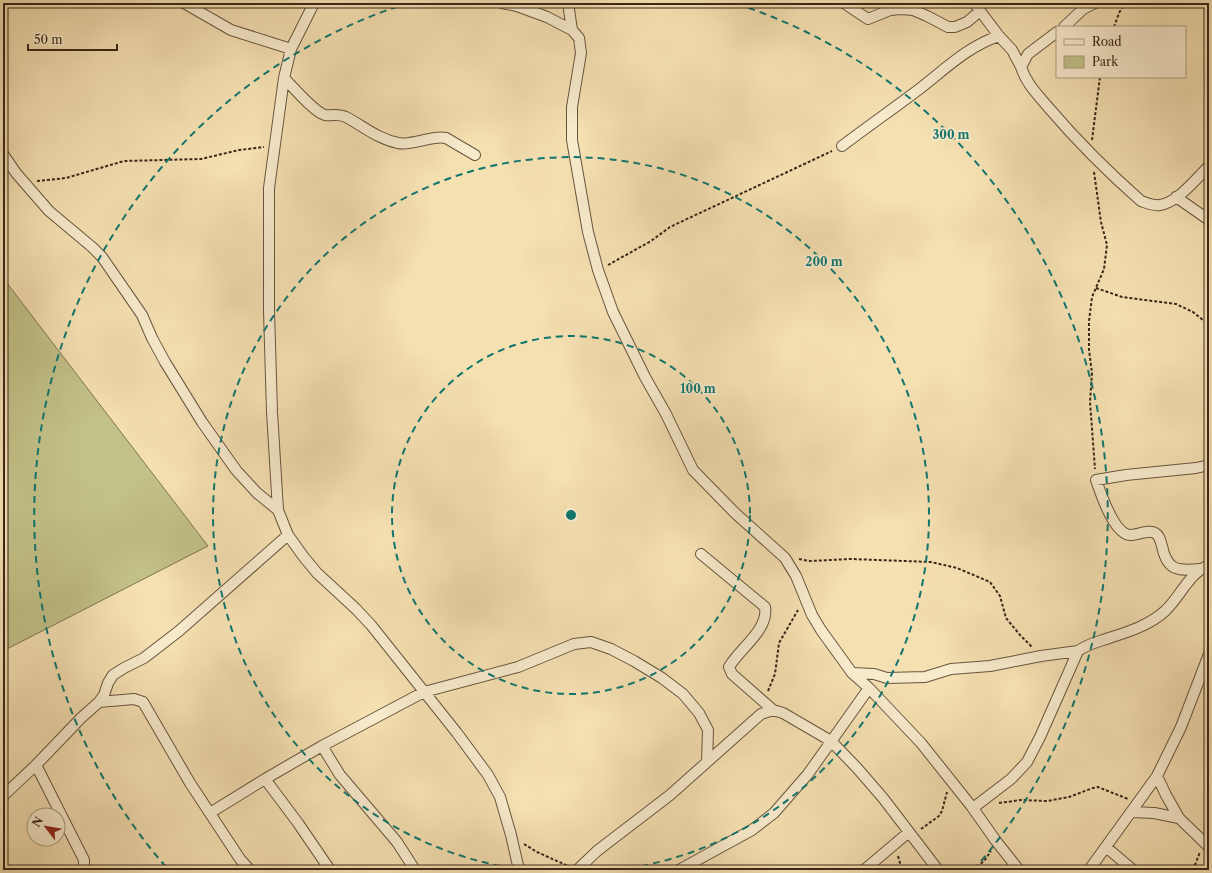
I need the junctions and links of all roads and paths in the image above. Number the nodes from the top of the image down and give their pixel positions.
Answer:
1 (184, 3) edge
2 (314, 3) edge
3 (502, 3) edge
4 (568, 3) edge
5 (844, 3) edge
6 (1095, 3) edge
7 (1125, 3) edge
8 (977, 7) edge
9 (1065, 26) edge
10 (1114, 26) edge
11 (572, 30) junction
12 (1056, 33) edge
13 (999, 36) junction
14 (291, 48) junction
15 (1021, 67) junction
16 (284, 78) junction
17 (1100, 78) edge
18 (276, 146) junction
19 (842, 146) joint
20 (3, 154) edge
21 (475, 155) dead end
22 (1091, 155) junction
23 (1209, 166) edge
24 (23, 182) junction
25 (1176, 197) junction
26 (1209, 220) edge
27 (598, 270) junction
28 (1096, 288) junction
29 (1209, 324) edge
30 (1209, 465) edge
31 (1096, 480) junction
32 (278, 510) junction
33 (288, 535) junction
34 (701, 554) dead end
35 (785, 558) junction
36 (1204, 567) edge
37 (803, 595) junction
38 (1078, 651) junction
39 (1209, 654) edge
40 (1041, 656) junction
41 (852, 673) junction
42 (869, 688) junction
43 (424, 692) junction
44 (761, 700) junction
45 (99, 702) junction
46 (773, 710) junction
47 (831, 741) junction
48 (322, 746) junction
49 (707, 762) junction
50 (36, 766) junction
51 (1157, 776) junction
52 (265, 779) junction
53 (951, 780) junction
54 (3, 796) edge
55 (998, 803) dead end
56 (1138, 803) junction
57 (973, 808) junction
58 (1132, 812) junction
59 (210, 813) junction
60 (1179, 818) junction
61 (910, 834) junction
62 (511, 835) junction
63 (996, 841) junction
64 (1206, 845) edge
65 (1106, 847) junction
66 (1017, 867) edge
67 (574, 869) edge
68 (84, 870) edge
69 (250, 870) edge
70 (330, 870) edge
71 (415, 870) edge
72 (519, 870) edge
73 (679, 870) edge
74 (864, 870) edge
75 (938, 870) edge
76 (973, 870) edge
77 (1026, 870) edge
78 (1089, 870) edge
79 (1133, 870) edge
80 (1193, 870) edge

1 - 14 street
2 - 14 street
3 - 11 street
4 - 11 street
5 - 8 street
6 - 9 street
7 - 10 path
8 - 13 street
11 - 27 street
12 - 15 street
13 - 15 street
13 - 19 street
14 - 16 street
15 - 22 street
16 - 18 street
16 - 21 street
17 - 22 path
18 - 24 path
18 - 32 street
19 - 27 path
20 - 24 street
22 - 25 street
22 - 28 path
23 - 25 street
24 - 32 street
25 - 26 street
27 - 35 street
28 - 29 path
28 - 31 path
30 - 31 street
31 - 36 street
32 - 33 street
33 - 43 street
33 - 45 street
34 - 44 street
35 - 37 street
35 - 40 path
36 - 38 street
37 - 41 street
37 - 44 path
38 - 40 street
38 - 57 street
39 - 51 street
40 - 41 street
41 - 42 street
42 - 47 street
42 - 53 street
43 - 48 street
43 - 49 street
43 - 62 street
44 - 46 street
45 - 50 street
45 - 59 street
46 - 47 street
46 - 49 street
47 - 61 street
47 - 73 street
48 - 52 street
48 - 71 street
49 - 67 street
50 - 54 street
50 - 68 street
51 - 56 street
51 - 60 street
52 - 59 street
52 - 70 street
53 - 57 street
53 - 61 path
55 - 56 path
56 - 58 street
57 - 63 street
58 - 60 street
58 - 65 street
59 - 69 street
60 - 64 street
61 - 74 street
61 - 75 street
62 - 67 path
62 - 72 street
63 - 66 street
63 - 76 path
64 - 80 path
65 - 78 street
65 - 79 street
66 - 77 street

